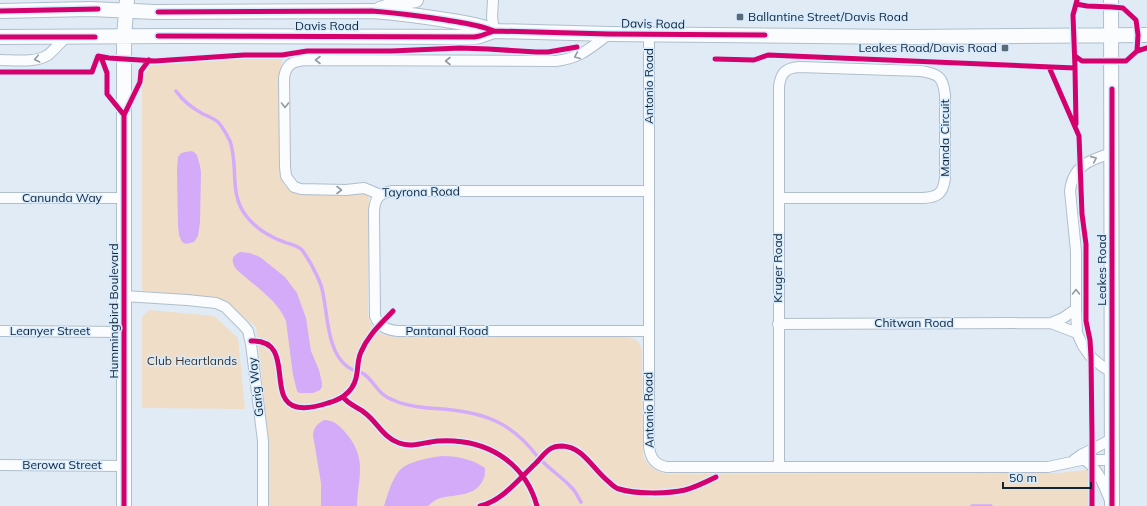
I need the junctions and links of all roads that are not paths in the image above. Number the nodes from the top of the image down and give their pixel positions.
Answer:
1 (416, 0) edge
2 (493, 0) edge
3 (1111, 0) edge
4 (127, 5) edge
5 (0, 11) edge
6 (372, 11) junction
7 (494, 31) junction
8 (609, 34) junction
9 (649, 34) junction
10 (1112, 35) junction
11 (1147, 35) edge
12 (124, 36) junction
13 (0, 37) edge
14 (66, 37) junction
15 (0, 60) edge
16 (288, 66) joint
17 (785, 71) joint
18 (1112, 153) junction
19 (649, 191) junction
20 (381, 195) junction
21 (0, 198) edge
22 (124, 198) junction
23 (779, 198) junction
24 (124, 296) junction
25 (1076, 309) junction
26 (1051, 323) junction
27 (778, 324) junction
28 (0, 331) edge
29 (649, 331) junction
30 (124, 332) junction
31 (1077, 333) junction
32 (1112, 372) junction
33 (1112, 439) junction
34 (1085, 460) junction
35 (1112, 460) junction
36 (1071, 462) junction
37 (0, 465) edge
38 (124, 466) junction
39 (779, 467) junction
40 (124, 506) edge
41 (263, 506) edge
42 (1112, 506) edge

1 - 6 main road
2 - 7 street
3 - 10 main road, Leakes Road
4 - 5 main road, Davis Road
4 - 6 main road, Davis Road
4 - 12 main road, Hummingbird Boulevard
6 - 7 main road, Davis Road
7 - 8 main road, Davis Road
7 - 12 main road, Davis Road
8 - 9 main road, Davis Road
8 -> 16 street, Davis Road
9 - 10 main road, Davis Road
9 - 19 street, Antonio Road
10 - 11 main road, Davis Road
10 - 18 main road, Leakes Road
12 - 14 main road, Davis Road
12 - 22 main road, Hummingbird Boulevard
13 - 14 main road, Davis Road
14 -> 15 street
16 -> 20 street, Tayrona Road
17 - 23 street, Kruger Road
17 - 23 street, Manda Circuit
25 -> 18 street
18 - 32 main road, Leakes Road
19 - 20 street, Tayrona Road
19 - 29 street, Antonio Road
20 - 29 street, Pantanal Road
21 - 22 street, Canunda Way
22 - 24 main road, Hummingbird Boulevard
23 - 27 street, Kruger Road
24 - 30 main road, Hummingbird Boulevard
24 - 41 street, Garig Way
25 - 26 street, Chitwan Road
25 - 31 street
26 - 27 street, Chitwan Road
26 - 31 street, Chitwan Road
27 - 39 street, Kruger Road
28 - 30 street, Leanyer Street
29 - 39 street, Antonio Road
30 - 38 main road, Hummingbird Boulevard
31 - 32 street
32 - 33 main road, Leakes Road
33 - 35 main road, Leakes Road
33 - 36 street, Antonio Road
34 - 35 street, Antonio Road
34 - 36 street, Antonio Road
34 - 42 street
35 - 42 main road, Leakes Road
36 - 39 street, Antonio Road
37 - 38 street, Berowa Street
38 - 40 main road, Hummingbird Boulevard

